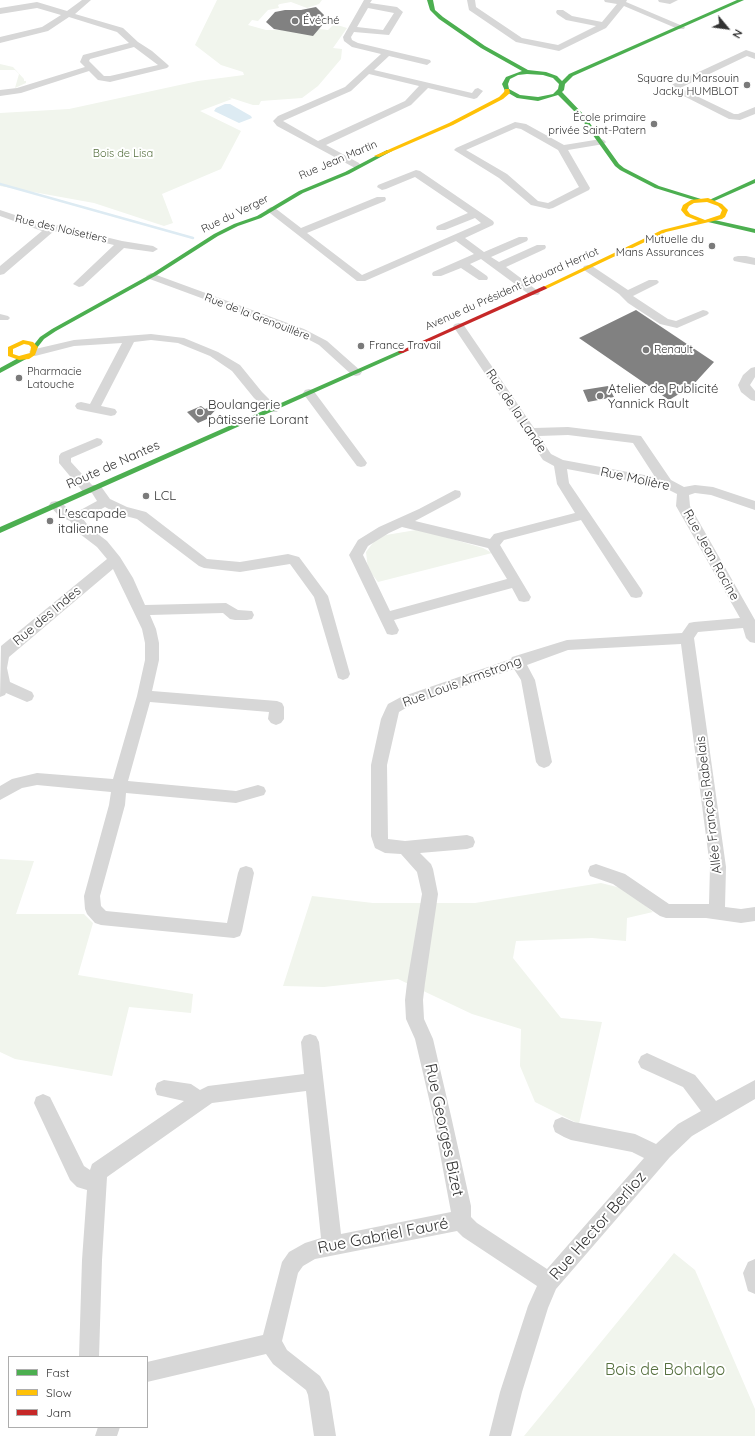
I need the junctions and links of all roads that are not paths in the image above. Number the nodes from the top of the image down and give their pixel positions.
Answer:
1 (87, 0) edge
2 (430, 0) edge
3 (471, 0) edge
4 (608, 0) edge
5 (662, 0) edge
6 (674, 0) edge
7 (741, 0) edge
8 (623, 2) edge
9 (366, 3) edge
10 (0, 11) edge
11 (560, 12) dead end
12 (69, 14) junction
13 (604, 25) junction
14 (681, 27) junction
15 (352, 29) junction
16 (386, 33) junction
17 (397, 34) dead end
18 (0, 40) edge
19 (135, 44) junction
20 (483, 48) junction
21 (387, 53) junction
22 (755, 56) edge
23 (610, 58) junction
24 (427, 62) dead end
25 (91, 68) junction
26 (368, 71) junction
27 (527, 72) junction
28 (544, 73) junction
29 (508, 78) junction
30 (426, 84) junction
31 (562, 84) junction
32 (507, 90) junction
33 (478, 91) dead end
34 (0, 93) edge
35 (558, 93) junction
36 (525, 98) junction
37 (538, 99) junction
38 (755, 110) edge
39 (451, 124) junction
40 (586, 124) junction
41 (600, 142) junction
42 (318, 145) junction
43 (562, 148) junction
44 (389, 152) junction
45 (355, 165) junction
46 (755, 181) edge
47 (382, 187) dead end
48 (657, 187) junction
49 (743, 188) junction
50 (381, 199) dead end
51 (698, 200) junction
52 (710, 201) junction
53 (271, 210) junction
54 (685, 210) junction
55 (724, 210) junction
56 (0, 213) edge
57 (475, 214) junction
58 (707, 221) junction
59 (236, 225) junction
60 (755, 225) edge
61 (52, 227) junction
62 (441, 228) dead end
63 (664, 231) junction
64 (755, 231) edge
65 (299, 232) junction
66 (457, 237) junction
67 (523, 239) dead end
68 (122, 244) junction
69 (541, 247) dead end
70 (153, 249) dead end
71 (483, 256) junction
72 (738, 259) dead end
73 (755, 262) edge
74 (462, 264) junction
75 (498, 267) junction
76 (588, 268) junction
77 (0, 272) edge
78 (437, 274) dead end
79 (151, 276) junction
80 (483, 278) dead end
81 (653, 282) dead end
82 (79, 284) dead end
83 (534, 293) junction
84 (625, 294) junction
85 (703, 313) dead end
86 (459, 326) junction
87 (54, 330) junction
88 (130, 338) junction
89 (20, 343) junction
90 (0, 346) edge
91 (35, 349) junction
92 (7, 354) edge
93 (24, 358) junction
94 (0, 366) edge
95 (0, 371) edge
96 (755, 371) edge
97 (356, 372) junction
98 (309, 393) junction
99 (755, 397) edge
100 (81, 406) dead end
101 (94, 408) junction
102 (273, 408) junction
103 (111, 412) dead end
104 (237, 424) joint
105 (530, 432) junction
106 (97, 442) dead end
107 (360, 463) dead end
108 (560, 464) junction
109 (666, 483) junction
110 (92, 489) junction
111 (683, 492) junction
112 (455, 494) dead end
113 (105, 502) junction
114 (56, 505) junction
115 (755, 506) edge
116 (584, 515) junction
117 (75, 518) junction
118 (403, 522) junction
119 (0, 530) edge
120 (493, 544) junction
121 (115, 560) junction
122 (514, 582) junction
123 (636, 593) dead end
124 (524, 597) dead end
125 (140, 610) junction
126 (247, 615) dead end
127 (386, 617) junction
128 (749, 622) junction
129 (392, 630) dead end
130 (687, 638) junction
131 (755, 638) edge
132 (517, 661) junction
133 (342, 674) dead end
134 (1, 688) edge
135 (27, 696) dead end
136 (144, 696) junction
137 (276, 719) dead end
138 (544, 762) dead end
139 (119, 786) junction
140 (258, 791) dead end
141 (0, 794) edge
142 (467, 842) dead end
143 (405, 848) junction
144 (596, 871) dead end
145 (246, 873) dead end
146 (716, 913) junction
147 (755, 914) edge
148 (310, 1042) dead end
149 (647, 1062) dead end
150 (314, 1081) junction
151 (164, 1089) dead end
152 (755, 1089) edge
153 (198, 1101) junction
154 (43, 1103) dead end
155 (714, 1113) junction
156 (562, 1126) dead end
157 (659, 1156) junction
158 (97, 1180) junction
159 (461, 1221) junction
160 (332, 1246) junction
161 (755, 1269) edge
162 (549, 1282) junction
163 (755, 1284) edge
164 (270, 1343) junction
165 (89, 1356) edge
166 (148, 1372) edge
167 (325, 1436) edge
168 (500, 1436) edge

1 - 12 street
2 - 20 main road
3 - 13 street
4 - 8 street
5 - 6 street
7 - 14 main road
8 - 13 street
8 - 14 street
9 - 15 street
9 - 16 street
10 - 12 street
11 - 13 street
12 - 18 street
12 - 19 street
14 - 23 main road
15 - 16 street
15 - 21 street
16 - 17 street
19 - 25 street
19 - 25 street
20 - 27 main road
20 - 29 main road
21 - 24 street
21 - 26 street
22 - 38 street
23 - 28 main road
23 - 31 main road
25 - 34 street
26 - 30 street
26 - 42 street
27 - 28 main road
27 - 29 main road
28 - 31 main road
29 - 32 main road
30 - 33 street
30 - 42 street
31 - 35 main road
32 - 36 main road
32 - 39 main road, Rue Jean Martin
35 - 37 main road
35 - 40 main road
36 - 37 main road
36 - 39 main road, Rue Jean Martin
37 - 40 main road
39 - 44 main road, Rue Jean Martin
40 - 41 main road
41 - 43 street
41 - 48 main road
42 - 45 street
43 - 43 street
44 - 45 main road, Rue Jean Martin
44 - 53 main road, Rue du Verger
45 - 59 main road, Rue Jean Martin
46 - 49 main road
47 - 57 street
48 - 51 main road
48 - 54 main road
49 - 52 main road
49 - 55 main road
50 - 65 street
51 - 52 main road
51 - 54 main road, Avenue du Président Édouard Herriot
52 - 55 main road
53 - 59 main road, Rue du Verger
53 - 65 street
54 - 58 main road
54 - 63 main road, Avenue du Président Édouard Herriot
55 - 58 main road
55 - 60 main road
56 - 61 street, Rue des Noisetiers
57 - 62 street
57 - 66 street
58 - 63 main road, Avenue du Président Édouard Herriot
58 - 64 main road
59 - 79 main road, Rue du Verger
61 - 68 street, Rue des Noisetiers
61 - 77 street
63 - 76 main road, Avenue du Président Édouard Herriot
65 - 66 street
66 - 71 street
67 - 71 street
68 - 70 street, Rue des Noisetiers
68 - 82 street, Rue des Noisetiers
69 - 75 street
71 - 74 street
71 - 75 street
72 - 73 street
74 - 78 street
74 - 80 street
75 - 83 street
76 - 83 main road, Avenue du Président Édouard Herriot
76 - 84 street
79 - 87 main road, Rue du Verger
79 - 97 street, Rue de la Grenouillère
81 - 84 street
83 - 86 main road, Avenue du Président Édouard Herriot
84 - 85 street
86 - 97 main road, Avenue du Président Édouard Herriot
86 - 105 street, Rue de la Lande
87 - 89 main road, Rue du Verger
87 - 91 main road, Rue du Verger
88 - 91 street
88 - 101 street
88 - 102 street
89 - 90 main road, Rue du Verger
89 - 91 main road
89 - 92 main road
91 - 93 main road, Rue du Verger
92 - 93 main road
92 - 94 main road
93 - 95 main road
96 - 99 street
97 - 98 main road, Avenue du Président Édouard Herriot
98 - 102 main road, Avenue du Président Édouard Herriot
98 - 107 street
100 - 101 street
101 - 103 street
102 - 104 main road, Avenue du Président Édouard Herriot
104 - 110 main road, Route de Nantes
105 - 108 street, Rue de la Lande
105 - 109 street
106 - 110 street
108 - 109 street, Rue Molière
108 - 116 street
109 - 111 street, Rue Molière
110 - 113 street
110 - 114 main road, Route de Nantes
111 - 115 street, Rue Molière
111 - 128 street, Rue Jean Racine
112 - 118 street
113 - 117 street
113 - 133 street
114 - 117 street
114 - 119 main road, Route de Nantes
116 - 120 street
116 - 123 street
117 - 121 street
118 - 120 street
118 - 127 street
120 - 122 street
121 - 125 street
121 - 134 street, Rue des Indes
122 - 124 street
122 - 127 street
125 - 126 street
125 - 136 street
127 - 129 street
128 - 130 street
128 - 131 street, Rue Jean Racine
130 - 132 street, Rue Louis Armstrong
130 - 146 street, Allée François Rabelais
132 - 138 street
132 - 143 street, Rue Louis Armstrong
134 - 135 street, Rue des Indes
136 - 137 street
136 - 139 street
139 - 140 street
139 - 141 street
139 - 145 street
142 - 143 street, Rue Louis Armstrong
143 - 159 street, Rue Georges Bizet
144 - 146 street
146 - 147 street
148 - 150 street
149 - 155 street
150 - 153 street
150 - 160 street
151 - 153 street
152 - 155 street, Rue Hector Berlioz
153 - 158 street
154 - 158 street
155 - 157 street, Rue Hector Berlioz
156 - 157 street
157 - 162 street, Rue Hector Berlioz
158 - 165 street
159 - 160 street, Rue Gabriel Fauré
159 - 162 street, Rue Gabriel Fauré
160 - 164 street, Rue Gabriel Fauré
161 - 163 street
162 - 168 street, Rue Hector Berlioz
164 - 166 street
164 - 167 street

